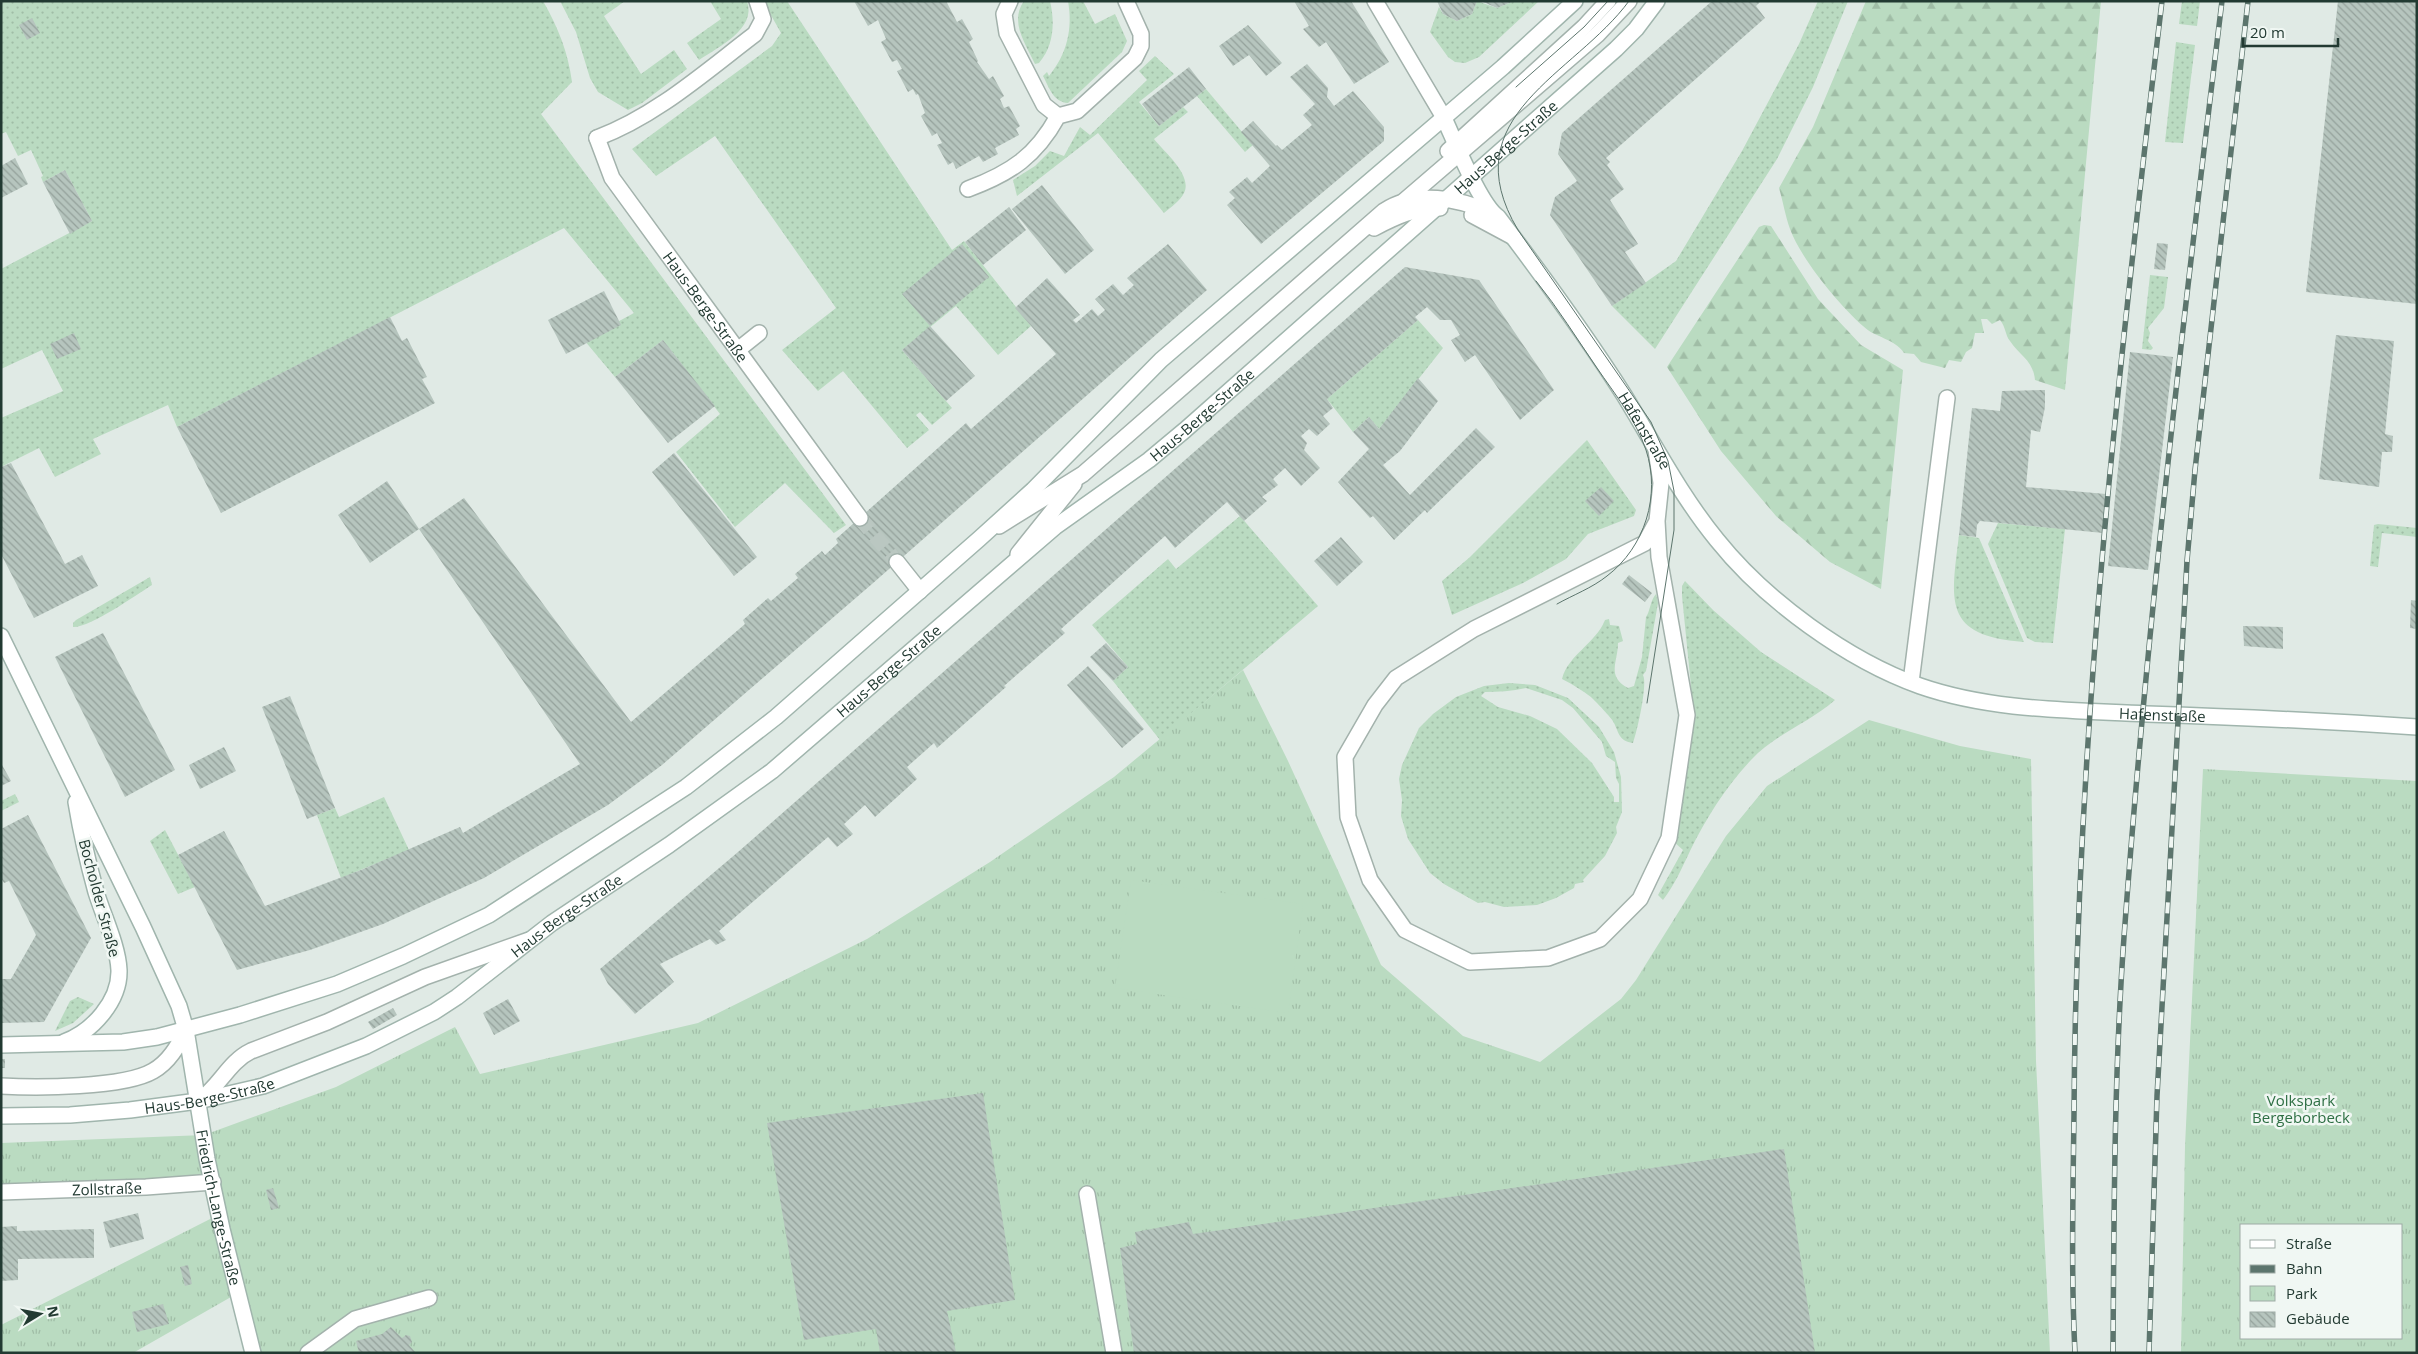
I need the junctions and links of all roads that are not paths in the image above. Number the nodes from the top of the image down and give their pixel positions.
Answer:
1 (757, 1) edge
2 (1010, 1) edge
3 (1126, 1) edge
4 (1375, 1) edge
5 (1575, 1) edge
6 (1608, 1) edge
7 (1629, 1) edge
8 (1657, 1) edge
9 (1058, 116) junction
10 (1443, 116) junction
11 (1459, 148) junction
12 (1472, 177) junction
13 (968, 189) dead end
14 (1404, 201) junction
15 (1442, 204) junction
16 (1492, 213) junction
17 (1514, 238) junction
18 (1349, 242) junction
19 (759, 333) dead end
20 (739, 349) junction
21 (1947, 398) dead end
22 (1656, 448) junction
23 (1082, 474) junction
24 (860, 518) tunnel mouth
25 (1657, 521) junction
26 (979, 539) junction
27 (897, 562) tunnel mouth
28 (1004, 570) junction
29 (920, 591) junction
30 (1, 636) edge
31 (1911, 682) junction
32 (2417, 727) edge
33 (72, 781) junction
34 (531, 939) junction
35 (186, 1030) junction
36 (55, 1045) junction
37 (1, 1046) edge
38 (1, 1086) edge
39 (198, 1101) junction
40 (1, 1116) edge
41 (212, 1182) junction
42 (1, 1192) edge
43 (1087, 1194) dead end
44 (429, 1298) dead end
45 (253, 1353) edge
46 (308, 1353) edge
47 (1114, 1353) edge

1 - 20 main road, Haus-Berge-Straße
2 - 9 main road
3 - 9 main road
4 - 10 main road
5 - 10 main road
6 - 11 main road
7 - 11 main road
8 - 12 main road, Haus-Berge-Straße
9 - 13 main road
10 - 11 main road, Hafenstraße
10 - 26 main road
11 - 12 main road, Hafenstraße
11 - 14 main road
11 - 18 main road
12 - 15 main road, Haus-Berge-Straße
12 - 16 main road, Hafenstraße
14 - 15 main road
14 - 18 main road
15 - 16 main road
15 - 17 main road
15 - 18 main road
15 - 28 main road, Haus-Berge-Straße
16 - 17 main road, Hafenstraße
17 - 22 main road, Hafenstraße
18 - 23 main road
19 - 20 main road
20 - 24 main road, Haus-Berge-Straße
21 - 31 main road
22 - 25 main road
22 - 31 main road, Hafenstraße
23 - 26 main road
23 - 28 main road
25 - 25 main road
26 - 29 main road
27 - 29 main road
28 - 34 main road, Haus-Berge-Straße
29 - 35 main road
30 - 33 main road, Bocholder Straße
31 - 32 main road, Hafenstraße
33 - 35 main road, Bocholder Straße
33 - 36 main road, Bocholder Straße
34 - 39 main road, Haus-Berge-Straße
34 - 39 main road
35 - 36 main road
35 - 38 main road
35 - 39 main road, Friedrich-Lange-Straße
36 - 37 main road
39 - 40 main road, Haus-Berge-Straße
39 - 41 main road, Friedrich-Lange-Straße
41 - 42 main road, Zollstraße
41 - 45 main road, Friedrich-Lange-Straße
43 - 47 main road
44 - 46 main road

